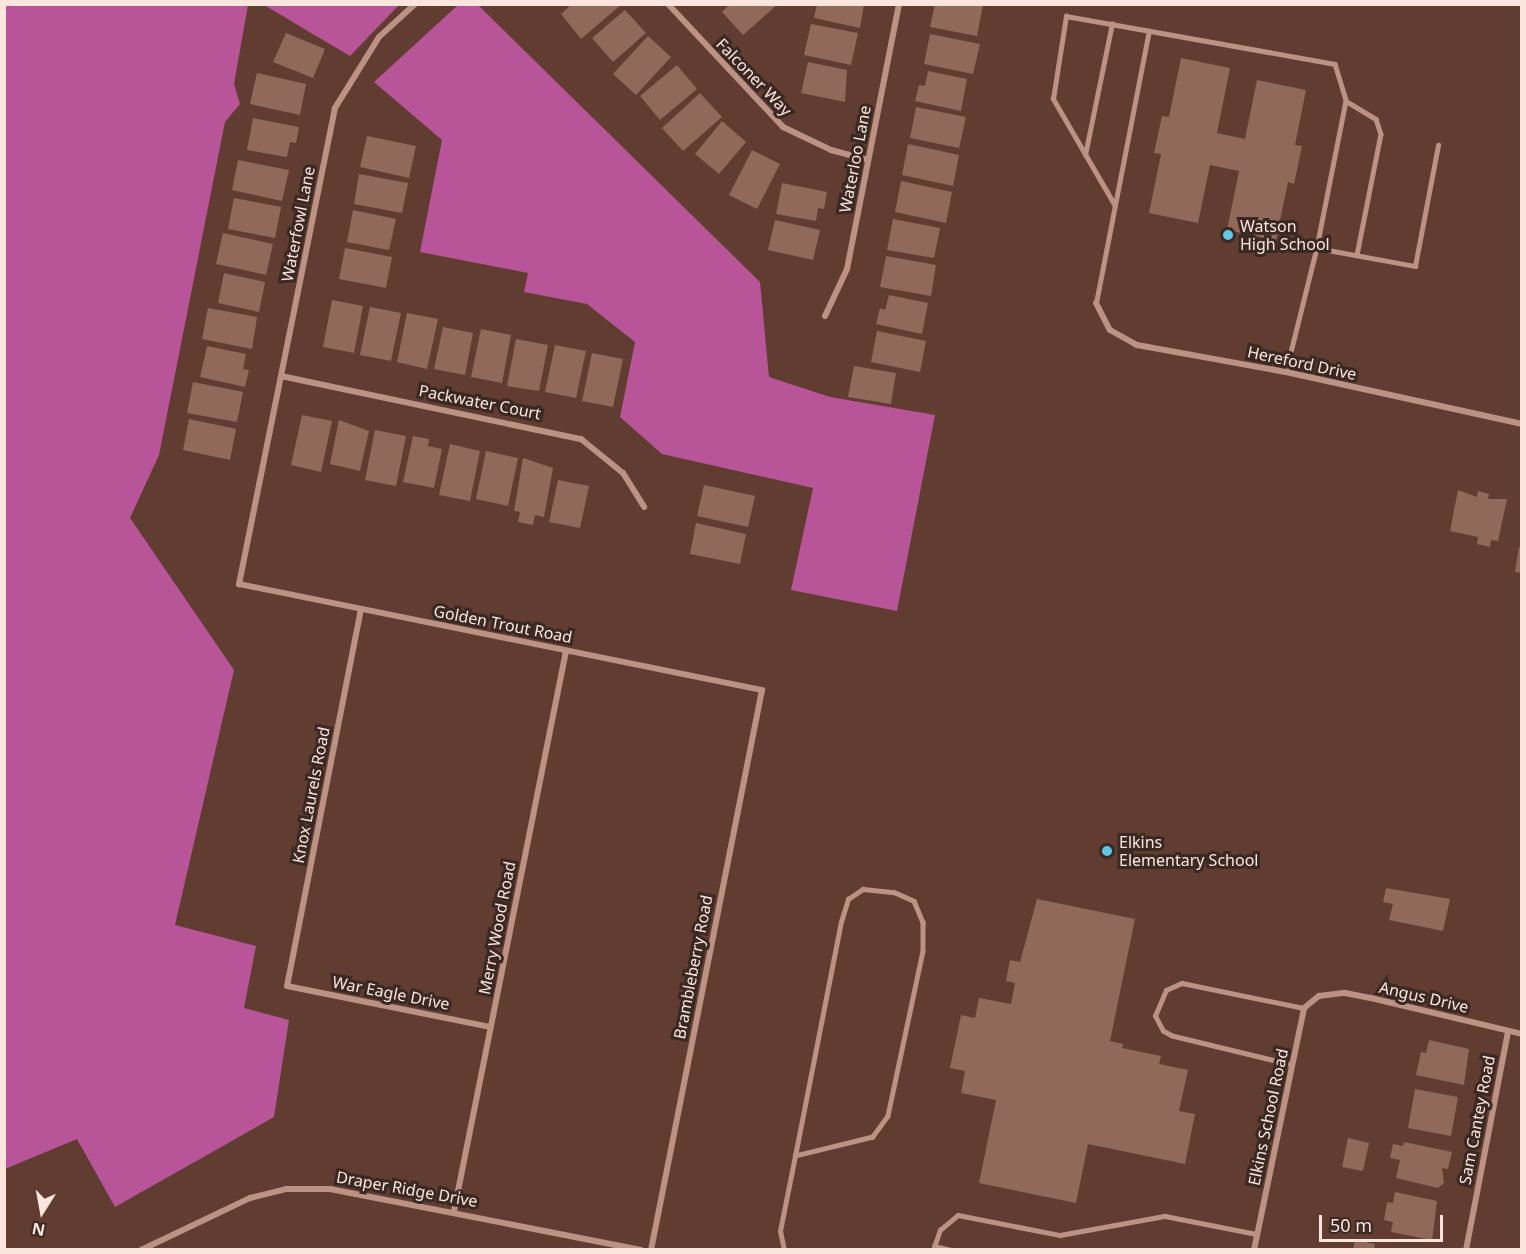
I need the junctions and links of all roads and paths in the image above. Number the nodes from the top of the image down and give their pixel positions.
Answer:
1 (415, 4) edge
2 (668, 4) edge
3 (899, 4) edge
4 (1112, 24) junction
5 (1149, 31) junction
6 (1346, 101) junction
7 (1438, 145) dead end
8 (1085, 155) junction
9 (868, 160) junction
10 (1115, 206) junction
11 (1317, 248) junction
12 (1357, 255) junction
13 (1096, 303) joint
14 (825, 316) dead end
15 (1286, 372) junction
16 (281, 376) junction
17 (1521, 424) edge
18 (644, 507) dead end
19 (239, 584) joint
20 (361, 609) junction
21 (566, 651) junction
22 (762, 690) joint
23 (287, 986) joint
24 (1304, 1008) junction
25 (491, 1027) junction
26 (1508, 1031) junction
27 (1521, 1034) edge
28 (1292, 1065) junction
29 (795, 1156) junction
30 (454, 1211) junction
31 (1257, 1234) junction
32 (934, 1248) edge
33 (141, 1250) edge
34 (641, 1250) edge
35 (651, 1250) edge
36 (784, 1250) edge
37 (951, 1250) edge
38 (1254, 1250) edge
39 (1466, 1250) edge

1 - 16 street, Waterfowl Lane
2 - 9 street, Falconer Way
3 - 9 street, Waterloo Lane
4 - 5 lane
4 - 8 lane
4 - 8 lane
5 - 6 lane
5 - 10 lane
6 - 11 lane
6 - 12 lane
7 - 12 lane
8 - 10 lane
9 - 14 street, Waterloo Lane
10 - 13 lane
11 - 12 lane
11 - 15 lane
13 - 15 street, Hereford Drive
15 - 17 street, Hereford Drive
16 - 18 street, Packwater Court
16 - 19 street, Waterfowl Lane
19 - 20 street, Golden Trout Road
20 - 21 street, Golden Trout Road
20 - 23 street, Knox Laurels Road
21 - 22 street, Golden Trout Road
21 - 25 street, Merry Wood Road
22 - 35 street, Brambleberry Road
23 - 25 street, War Eagle Drive
24 - 26 street, Angus Drive
24 - 28 street, Elkins School Road
24 - 28 lane
25 - 30 street, Merry Wood Road
26 - 27 street, Angus Drive
26 - 39 street, Sam Cantey Road
28 - 31 street, Elkins School Road
29 - 29 lane
29 - 36 lane
30 - 33 street, Draper Ridge Drive
30 - 34 street, Draper Ridge Drive
31 - 32 lane
31 - 38 street, Elkins School Road
32 - 37 lane

